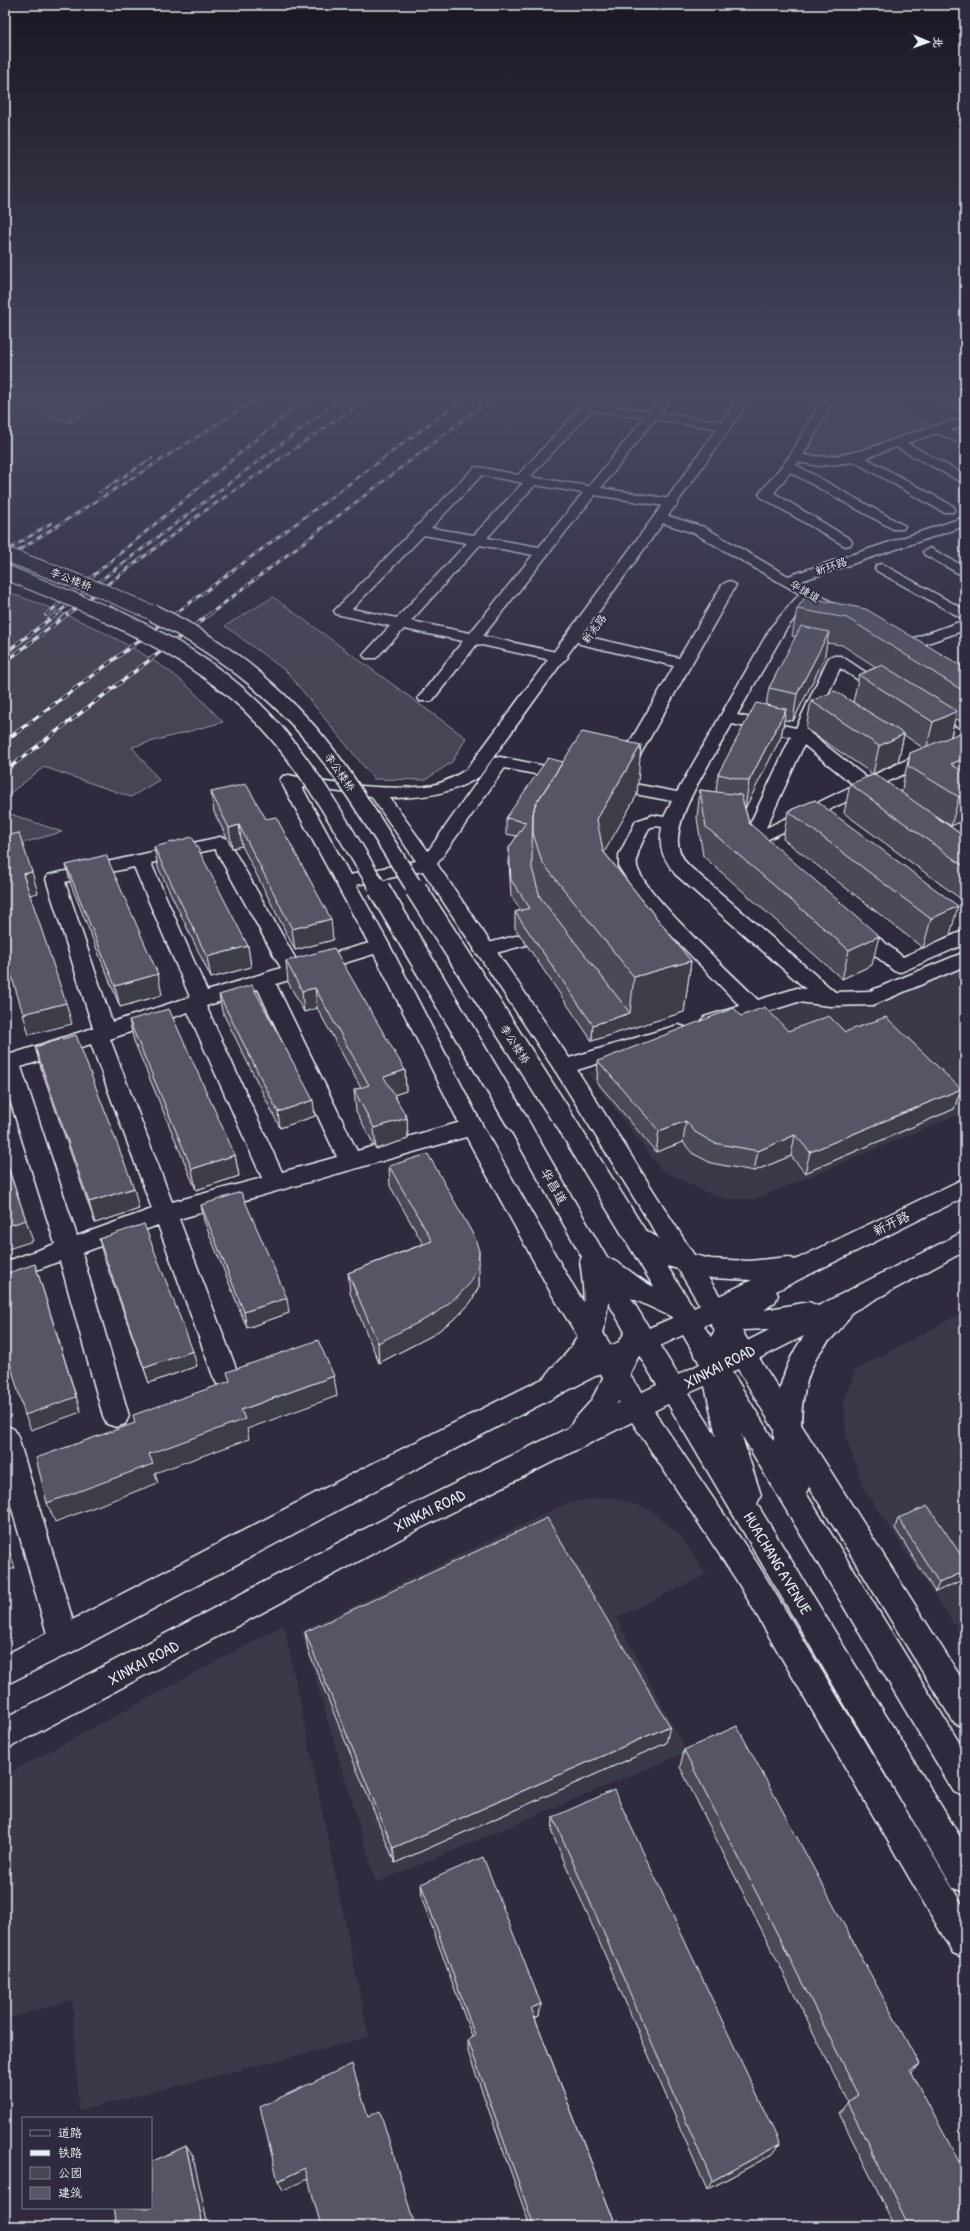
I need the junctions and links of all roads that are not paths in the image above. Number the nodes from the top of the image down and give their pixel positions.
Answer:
1 (452, 499) edge
2 (510, 499) edge
3 (585, 499) edge
4 (620, 499) edge
5 (678, 499) edge
6 (680, 499) edge
7 (774, 499) edge
8 (853, 499) edge
9 (930, 499) edge
10 (948, 509) dead end
11 (669, 513) junction
12 (965, 521) edge
13 (898, 526) dead end
14 (421, 530) junction
15 (477, 540) junction
16 (845, 542) dead end
17 (542, 552) junction
18 (930, 552) dead end
19 (5, 554) edge
20 (882, 568) dead end
21 (5, 572) edge
22 (965, 573) edge
23 (794, 579) junction
24 (729, 585) dead end
25 (808, 593) junction
26 (965, 616) edge
27 (401, 624) junction
28 (965, 625) edge
29 (900, 636) edge
30 (473, 639) junction
31 (585, 641) junction
32 (371, 655) dead end
33 (560, 657) junction
34 (684, 664) junction
35 (426, 698) dead end
36 (726, 718) junction
37 (801, 734) junction
38 (965, 741) edge
39 (500, 762) junction
40 (626, 764) edge
41 (864, 786) junction
42 (377, 792) junction
43 (681, 798) junction
44 (896, 809) edge
45 (670, 823) junction
46 (965, 824) edge
47 (750, 843) junction
48 (953, 849) edge
49 (768, 858) edge
50 (140, 860) junction
51 (428, 864) junction
52 (345, 882) junction
53 (652, 904) junction
54 (631, 910) edge
55 (841, 917) edge
56 (961, 931) edge
57 (523, 940) edge
58 (380, 946) junction
59 (484, 950) junction
60 (965, 958) edge
61 (292, 970) junction
62 (264, 980) junction
63 (830, 999) junction
64 (198, 1002) junction
65 (754, 1008) junction
66 (101, 1034) junction
67 (7, 1063) edge
68 (564, 1067) junction
69 (518, 1123) joint
70 (472, 1127) junction
71 (350, 1161) junction
72 (275, 1182) junction
73 (965, 1187) edge
74 (163, 1214) junction
75 (635, 1234) junction
76 (965, 1240) edge
77 (69, 1248) junction
78 (590, 1250) junction
79 (818, 1259) junction
80 (689, 1265) junction
81 (5, 1272) edge
82 (640, 1292) junction
83 (859, 1297) junction
84 (710, 1318) junction
85 (591, 1334) junction
86 (636, 1338) junction
87 (742, 1353) junction
88 (715, 1368) junction
89 (612, 1369) junction
90 (226, 1376) dead end
91 (673, 1389) junction
92 (536, 1394) junction
93 (636, 1407) junction
94 (116, 1416) dead end
95 (787, 1428) junction
96 (5, 1437) edge
97 (564, 1444) junction
98 (801, 1507) junction
99 (757, 1526) junction
100 (64, 1641) junction
101 (5, 1670) edge
102 (965, 1712) edge
103 (5, 1735) edge
104 (965, 1781) edge
105 (965, 1876) edge
106 (965, 1941) edge

1 - 14 street, 华捷道
2 - 15 street
3 - 17 street
4 - 11 street, 华捷道
5 - 11 street, 新兆路
6 - 11 street, 新兆路
7 - 16 street
8 - 13 street
9 - 10 street
11 - 23 street, 华捷道
11 - 31 street, 新兆路
11 - 33 street, 新兆路
12 - 23 street, 新环路
14 - 15 street
14 - 27 street
15 - 17 street
15 - 27 street
17 - 30 street
18 - 22 street
19 - 75 street, 李公楼桥, bridge
20 - 26 street
21 - 69 street, 李公楼桥, bridge
23 - 25 street, 华捷道
23 - 25 street, 华捷道
24 - 34 street
25 - 36 street
27 - 30 street
27 - 32 street
28 - 29 street
30 - 33 street
30 - 35 street
31 - 34 street
31 - 39 street, 新兆路
33 - 42 street, 新兆路
34 - 40 street
36 - 37 street
36 - 43 street
37 - 38 street
37 - 41 street
37 - 47 street
38 - 41 street
39 - 43 street
39 - 51 street, 新兆路
41 - 44 street
41 - 47 street
42 - 51 street
42 - 52 street, 新兆路
43 - 45 street
45 - 53 street
45 - 63 street
46 - 48 street
47 - 49 street
50 - 61 street
50 - 64 street
50 - 66 street
51 - 52 street
51 - 59 street
52 - 58 street
53 - 54 street
53 - 65 street
55 - 56 street
57 - 59 street
58 - 61 street
58 - 70 street
59 - 68 street
60 - 63 street
61 - 62 street
62 - 64 street
62 - 71 street
63 - 65 street
64 - 66 street
64 - 72 street
65 - 68 street
66 - 67 street
66 - 74 street
67 - 77 street
68 - 80 street
69 - 78 street, 华昌道
70 - 71 street
70 - 85 street
71 - 72 street
72 - 74 street
73 - 79 street, 新开路
74 - 77 street
74 - 90 street
75 - 80 street
75 - 82 street
75 - 84 street
76 - 83 street
77 - 81 street
77 - 94 street
78 - 82 street
78 - 85 street
78 - 86 street, HUACHANG AVENUE
79 - 80 street
79 - 84 street
80 - 84 street
82 - 84 street
82 - 86 street
83 - 84 street
83 - 87 street, XINKAI ROAD
83 - 95 street
84 - 86 street
84 - 87 street
84 - 88 street
84 - 88 street
85 - 89 street
85 - 92 street
86 - 89 street
86 - 91 street, HUACHANG AVENUE
87 - 88 street, XINKAI ROAD
87 - 95 street
88 - 91 street, XINKAI ROAD
88 - 98 street
88 - 99 street
89 - 92 street
89 - 93 street
89 - 97 street
91 - 93 street, XINKAI ROAD
91 - 99 street, HUACHANG AVENUE
92 - 100 street
93 - 97 street, XINKAI ROAD
93 - 106 street
95 - 98 street
95 - 102 street
96 - 100 street
97 - 103 street, XINKAI ROAD
98 - 104 street
99 - 105 street, HUACHANG AVENUE
100 - 101 street

